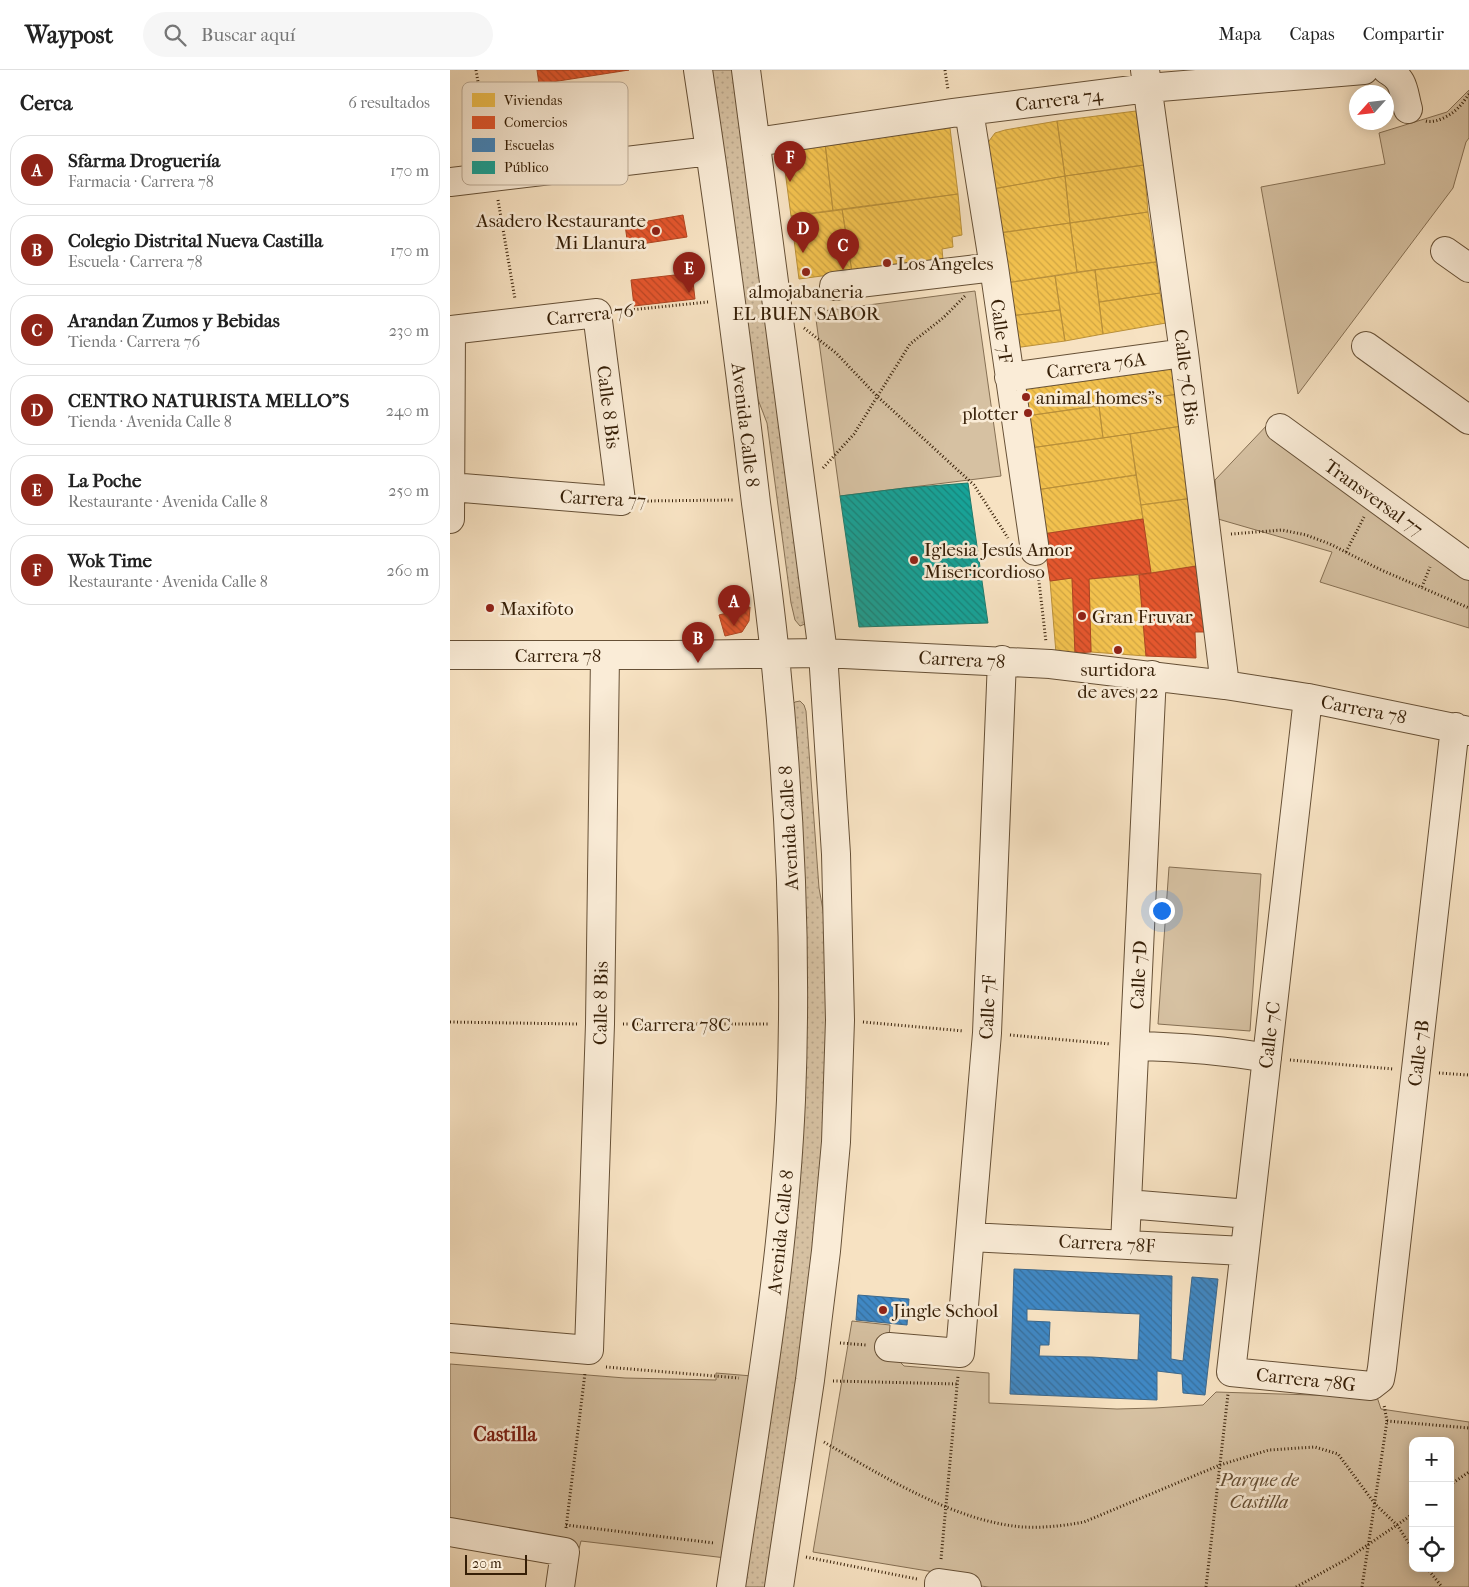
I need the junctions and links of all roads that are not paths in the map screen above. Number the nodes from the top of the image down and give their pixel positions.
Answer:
1 (698, 70) edge
2 (746, 70) edge
3 (1364, 70) edge
4 (1387, 70) edge
5 (1146, 79) edge
6 (1408, 108) road end
7 (969, 111) junction
8 (756, 142) junction
9 (710, 151) junction
10 (628, 161) edge
11 (1445, 251) dead end
12 (994, 267) junction
13 (1469, 268) edge
14 (834, 286) dead end
15 (597, 313) joint
16 (450, 330) edge
17 (1366, 346) dead end
18 (1184, 353) junction
19 (1009, 377) junction
20 (1469, 420) edge
21 (1280, 428) dead end
22 (450, 487) edge
23 (621, 501) joint
24 (450, 519) edge
25 (1035, 551) road end
26 (1469, 566) edge
27 (775, 653) junction
28 (823, 653) junction
29 (450, 655) edge
30 (606, 655) junction
31 (1002, 660) junction
32 (1152, 675) junction
33 (1225, 685) junction
34 (1308, 698) junction
35 (1462, 729) edge
36 (1135, 1046) junction
37 (1267, 1058) junction
38 (1127, 1204) junction
39 (1249, 1214) junction
40 (970, 1237) junction
41 (1125, 1244) junction
42 (1244, 1251) junction
43 (450, 1338) edge
44 (889, 1347) dead end
45 (1230, 1372) joint
46 (1380, 1379) joint
47 (450, 1532) edge
48 (939, 1585) edge
49 (560, 1587) edge
50 (731, 1587) edge
51 (779, 1587) edge
52 (967, 1587) edge

1 - 9 street, Avenida Calle 8
2 - 8 street
3 - 5 street, Carrera 74
4 - 6 street
5 - 7 street, Carrera 74
5 - 18 street, Calle 7C Bis
7 - 8 street, Carrera 74
7 - 12 street, Calle 7F
8 - 28 street
9 - 10 street
9 - 27 street, Avenida Calle 8
11 - 13 street
12 - 14 street
12 - 19 street, Calle 7F
15 - 16 street, Carrera 76
15 - 23 street, Calle 8 Bis
16 - 22 street
17 - 20 street
18 - 19 street, Carrera 76A
18 - 33 street, Calle 7C Bis
19 - 25 street, Calle 7F
21 - 26 street, Transversal 77
22 - 23 street, Carrera 77
22 - 24 street
27 - 28 street, Carrera 78
27 - 30 street, Carrera 78
27 - 50 street, Avenida Calle 8
28 - 31 street, Carrera 78
28 - 51 street
29 - 30 street, Carrera 78
30 - 43 street, Calle 8 Bis
31 - 32 street, Carrera 78
31 - 40 street, Calle 7F
32 - 33 street, Carrera 78
32 - 36 street, Calle 7D
33 - 34 street, Carrera 78
34 - 35 street, Carrera 78
34 - 37 street, Calle 7C
35 - 46 street, Calle 7B
36 - 37 street
36 - 38 street, Calle 7D
37 - 39 street, Calle 7C
38 - 39 street
38 - 41 street, Calle 7D
39 - 42 street, Calle 7C
40 - 41 street, Carrera 78F
40 - 44 street, Calle 7F
41 - 42 street, Carrera 78F
42 - 45 street, Calle 7C
45 - 46 street, Carrera 78G
47 - 49 street
48 - 52 street

